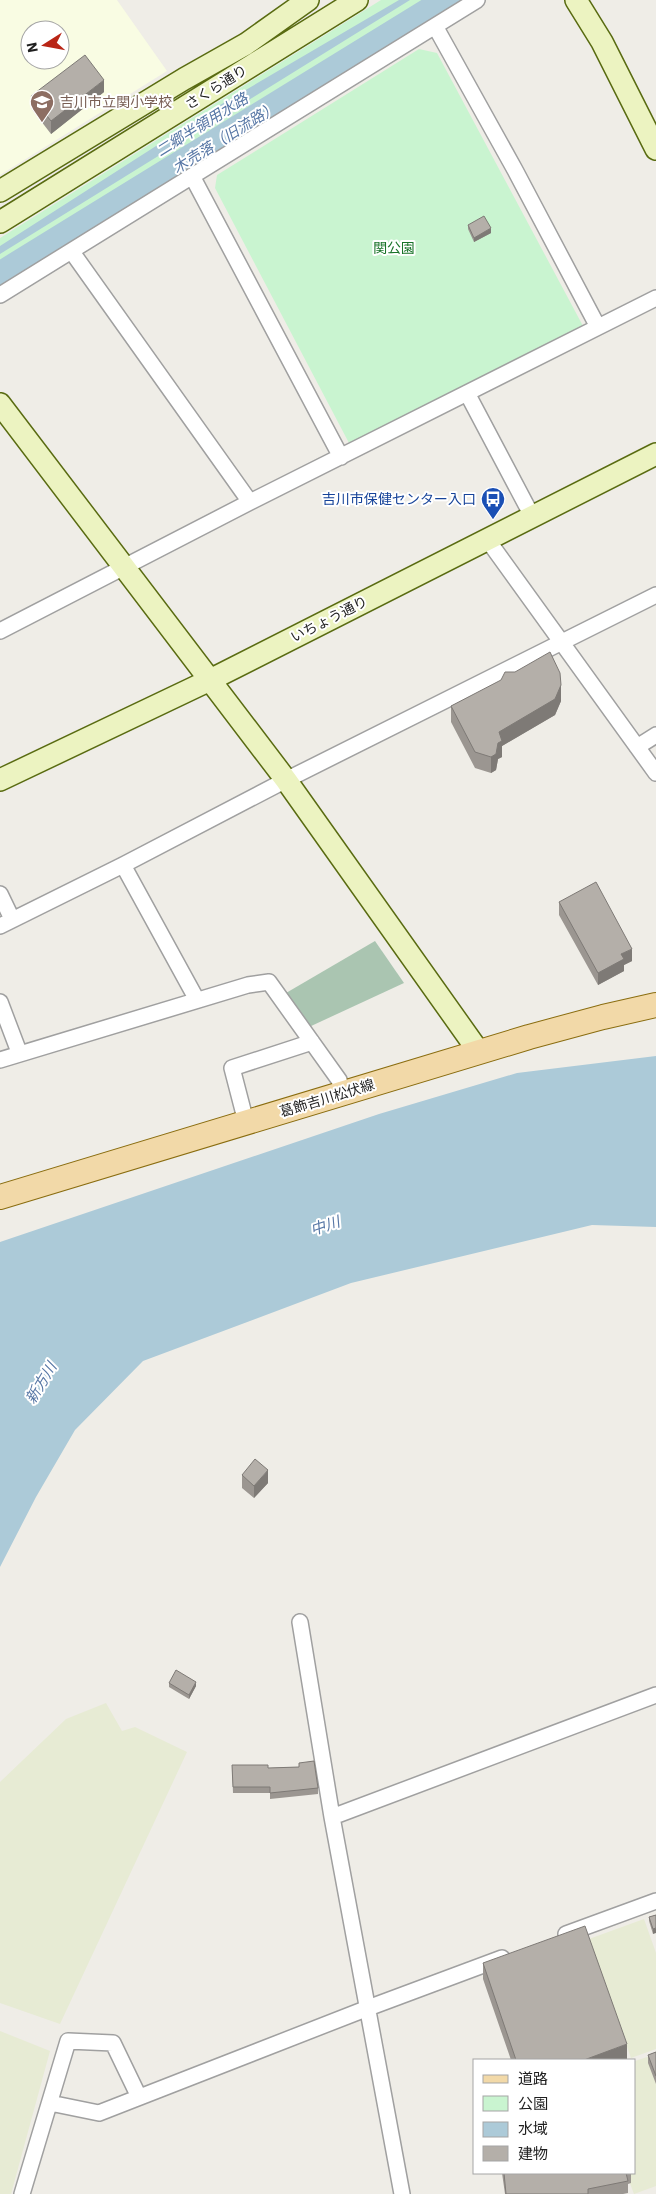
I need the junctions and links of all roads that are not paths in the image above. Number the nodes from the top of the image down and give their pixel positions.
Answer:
1 (308, 0) edge
2 (357, 0) edge
3 (477, 0) edge
4 (576, 0) edge
5 (435, 26) junction
6 (656, 149) edge
7 (192, 176) junction
8 (0, 191) edge
9 (0, 222) edge
10 (72, 252) junction
11 (0, 295) edge
12 (656, 298) edge
13 (598, 328) junction
14 (467, 393) junction
15 (0, 404) edge
16 (656, 454) edge
17 (341, 457) junction
18 (250, 502) junction
19 (532, 516) junction
20 (487, 539) junction
21 (125, 567) junction
22 (656, 595) edge
23 (2, 626) edge
24 (560, 643) junction
25 (210, 680) junction
26 (656, 735) edge
27 (637, 747) junction
28 (656, 773) edge
29 (0, 780) edge
30 (286, 780) junction
31 (123, 865) junction
32 (0, 894) edge
33 (6, 923) edge
34 (197, 1000) junction
35 (0, 1002) edge
36 (656, 1005) edge
37 (312, 1042) junction
38 (19, 1052) junction
39 (479, 1052) junction
40 (0, 1060) edge
41 (342, 1094) junction
42 (246, 1122) junction
43 (0, 1197) edge
44 (300, 1622) dead end
45 (656, 1695) edge
46 (332, 1817) junction
47 (656, 1901) edge
48 (553, 1939) edge
49 (516, 1953) edge
50 (368, 2008) junction
51 (139, 2097) junction
52 (50, 2103) junction
53 (22, 2194) edge
54 (402, 2194) edge

1 - 8 street, さくら通り
2 - 9 street, さくら通り
3 - 5 street
4 - 6 street
5 - 7 street
5 - 13 street
7 - 10 street
7 - 17 street
10 - 11 street
10 - 18 street
12 - 13 street
13 - 14 street
14 - 17 street
14 - 19 street
15 - 21 street
16 - 19 street, いちょう通り
17 - 18 street
18 - 21 street
19 - 20 street, いちょう通り
20 - 24 street
20 - 25 street, いちょう通り
21 - 23 street
21 - 25 street
22 - 24 street
24 - 27 street
24 - 30 street
25 - 29 street, いちょう通り
25 - 30 street
26 - 27 street
27 - 28 street
30 - 31 street
30 - 39 street
31 - 33 street
31 - 34 street
32 - 33 street
34 - 37 street
34 - 38 street
35 - 38 street
36 - 39 main road, 葛飾吉川松伏線
37 - 41 street
37 - 42 street
38 - 40 street
39 - 41 main road, 葛飾吉川松伏線
41 - 42 main road, 葛飾吉川松伏線
42 - 43 main road, 葛飾吉川松伏線
44 - 46 street
45 - 46 street
46 - 50 street
47 - 48 street
49 - 50 street
50 - 51 street
50 - 54 street
51 - 52 street
51 - 52 street
52 - 53 street

